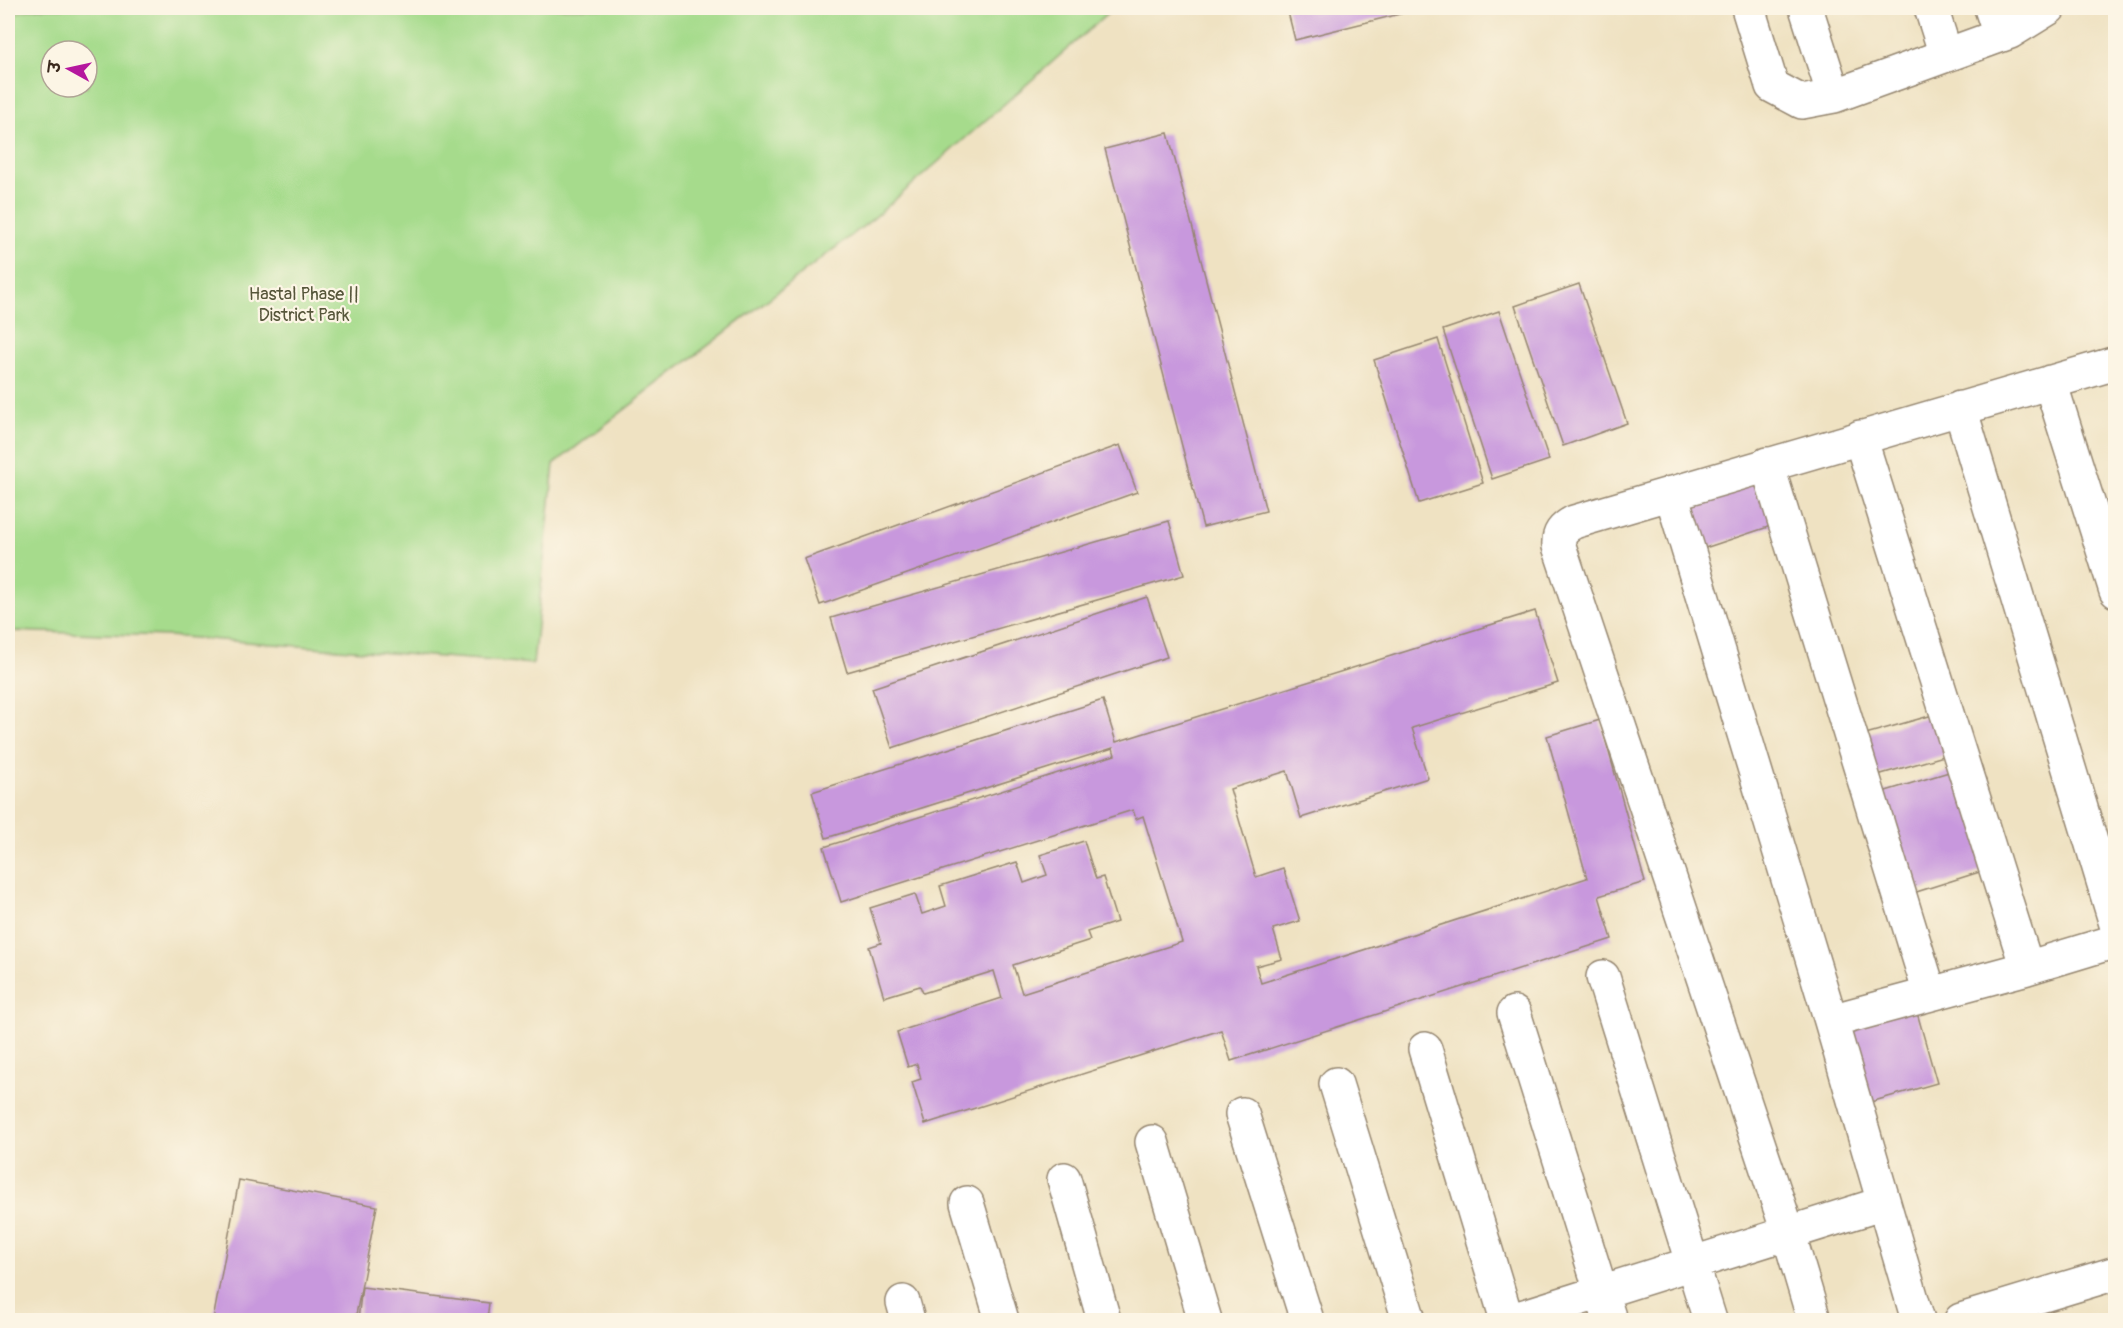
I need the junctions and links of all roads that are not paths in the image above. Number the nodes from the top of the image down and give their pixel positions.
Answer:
1 (1748, 8) edge
2 (1806, 8) edge
3 (1931, 8) edge
4 (2049, 8) edge
5 (1996, 21) edge
6 (1946, 55) junction
7 (1834, 96) junction
8 (2115, 363) edge
9 (2050, 382) junction
10 (1959, 408) junction
11 (1860, 437) junction
12 (1767, 464) junction
13 (1671, 493) junction
14 (2115, 591) edge
15 (2115, 924) edge
16 (2115, 941) edge
17 (2027, 968) junction
18 (1603, 977) dead end
19 (1930, 994) junction
20 (1514, 1013) dead end
21 (1831, 1021) junction
22 (1425, 1048) dead end
23 (1336, 1084) dead end
24 (1242, 1114) dead end
25 (1152, 1142) dead end
26 (1064, 1179) dead end
27 (967, 1203) dead end
28 (1884, 1203) junction
29 (1788, 1232) junction
30 (1693, 1262) junction
31 (2115, 1274) edge
32 (1606, 1306) edge
33 (1002, 1320) edge
34 (1104, 1320) edge
35 (1205, 1320) edge
36 (1307, 1320) edge
37 (1408, 1320) edge
38 (1507, 1320) edge
39 (1512, 1320) edge
40 (1710, 1320) edge
41 (1814, 1320) edge
42 (1918, 1320) edge
43 (1962, 1320) edge

1 - 7 street
2 - 7 street
3 - 6 street
4 - 5 street
5 - 6 street
6 - 7 street
8 - 9 street
9 - 10 street
9 - 14 street
10 - 11 street
10 - 15 street
11 - 12 street
11 - 17 street
12 - 13 street
12 - 19 street
13 - 21 street
13 - 29 street
16 - 17 street
17 - 19 street
18 - 30 street
19 - 21 street
20 - 32 street
21 - 28 street
22 - 38 street
23 - 37 street
24 - 36 street
25 - 35 street
26 - 34 street
27 - 33 street
28 - 29 street
28 - 42 street
29 - 30 street
29 - 41 street
30 - 32 street
30 - 40 street
31 - 43 street
32 - 39 street

